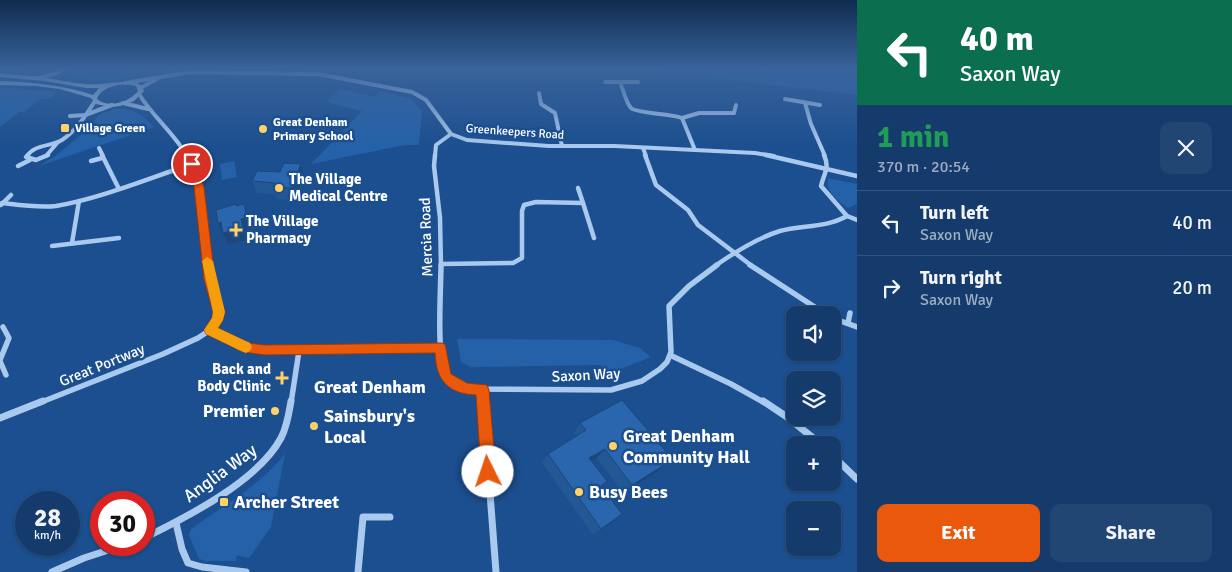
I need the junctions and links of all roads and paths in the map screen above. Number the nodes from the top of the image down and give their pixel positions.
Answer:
1 (539, 93) dead end
2 (79, 94) edge
3 (98, 94) edge
4 (136, 94) edge
5 (141, 94) edge
6 (413, 94) edge
7 (625, 94) edge
8 (94, 99) junction
9 (785, 99) dead end
10 (123, 103) junction
11 (805, 103) junction
12 (112, 105) junction
13 (736, 105) dead end
14 (820, 105) dead end
15 (148, 109) junction
16 (86, 115) junction
17 (70, 116) dead end
18 (682, 118) junction
19 (451, 134) junction
20 (58, 142) junction
21 (562, 146) junction
22 (99, 148) dead end
23 (643, 148) junction
24 (695, 150) junction
25 (102, 158) junction
26 (30, 160) junction
27 (91, 161) dead end
28 (192, 164) junction
29 (18, 166) dead end
30 (828, 168) junction
31 (857, 176) edge
32 (118, 187) junction
33 (578, 188) dead end
34 (11, 195) dead end
35 (79, 201) junction
36 (583, 203) junction
37 (1, 204) edge
38 (847, 216) junction
39 (857, 220) edge
40 (119, 238) dead end
41 (594, 238) dead end
42 (72, 243) junction
43 (52, 246) dead end
44 (735, 253) junction
45 (440, 264) junction
46 (814, 306) edge
47 (850, 313) dead end
48 (841, 321) edge
49 (848, 323) junction
50 (3, 327) dead end
51 (857, 327) edge
52 (210, 330) junction
53 (441, 348) junction
54 (299, 351) junction
55 (672, 356) junction
56 (0, 360) edge
57 (6, 375) dead end
58 (482, 390) junction
59 (0, 418) edge
60 (812, 436) edge
61 (841, 464) edge
62 (857, 479) edge
63 (390, 517) dead end
64 (176, 523) junction
65 (155, 533) edge
66 (90, 556) edge
67 (52, 572) edge
68 (246, 572) edge
69 (358, 572) edge
70 (496, 572) edge

1 - 21 street
2 - 8 street
3 - 8 street
4 - 10 street
5 - 15 street
6 - 19 street, Greenkeepers Road
7 - 18 street
8 - 12 street
8 - 16 street
9 - 11 street
10 - 12 street
10 - 15 street
11 - 14 street
11 - 30 street
12 - 16 street
13 - 18 street
15 - 28 street
16 - 17 street
16 - 20 street
18 - 24 street
19 - 21 street, Greenkeepers Road
19 - 45 street, Mercia Road
20 - 26 street
20 - 26 street
21 - 23 street, Greenkeepers Road
22 - 25 street
23 - 24 street, Greenkeepers Road
23 - 44 street
24 - 30 street, Greenkeepers Road
25 - 27 street
25 - 32 street
26 - 29 street
28 - 32 street
28 - 52 street
30 - 31 street, Greenkeepers Road
30 - 38 street
32 - 35 street
33 - 36 street
34 - 37 street
35 - 37 street
35 - 42 street
36 - 41 street
36 - 45 street
38 - 39 street
38 - 44 street
40 - 42 street
42 - 43 street
44 - 46 street
44 - 55 street
45 - 53 street, Mercia Road
47 - 49 street
48 - 49 street
49 - 51 street
50 - 56 street
52 - 54 street
52 - 59 street, Great Portway
53 - 54 street
53 - 58 street, Saxon Way
54 - 64 street, Anglia Way
55 - 58 street, Saxon Way
55 - 60 street
56 - 57 street
58 - 70 street
61 - 62 street
63 - 69 street
64 - 65 street, Anglia Way
64 - 68 street
66 - 67 street

